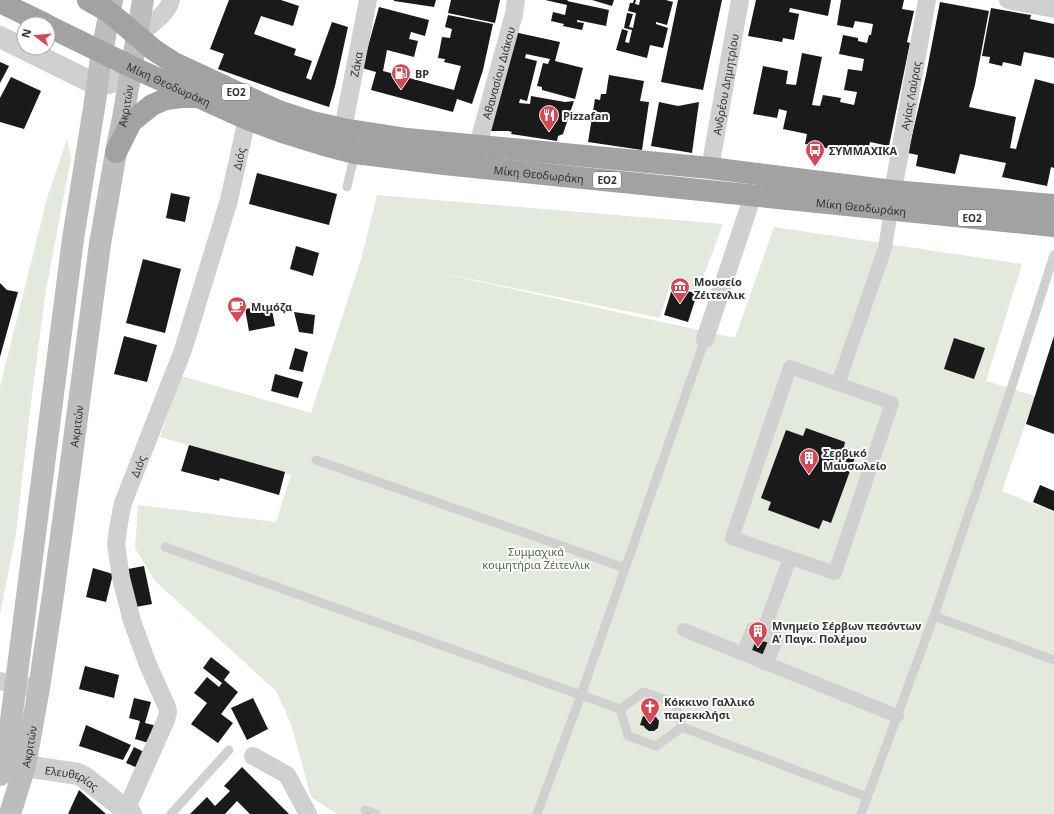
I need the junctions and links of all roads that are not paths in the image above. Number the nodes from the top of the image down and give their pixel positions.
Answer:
1 (88, 0) edge
2 (143, 0) edge
3 (171, 0) edge
4 (368, 0) edge
5 (516, 0) edge
6 (740, 0) edge
7 (927, 0) edge
8 (1008, 0) edge
9 (0, 2) edge
10 (111, 6) edge
11 (1054, 9) edge
12 (29, 16) edge
13 (56, 30) edge
14 (137, 36) junction
15 (0, 37) edge
16 (102, 52) junction
17 (132, 67) junction
18 (97, 84) junction
19 (198, 97) junction
20 (247, 119) junction
21 (343, 129) junction
22 (478, 145) junction
23 (116, 152) junction
24 (355, 152) junction
25 (710, 168) junction
26 (347, 187) dead end
27 (753, 195) junction
28 (892, 200) junction
29 (1054, 205) edge
30 (1054, 226) edge
31 (1054, 255) edge
32 (704, 339) joint
33 (838, 384) junction
34 (316, 460) dead end
35 (165, 547) dead end
36 (790, 558) junction
37 (625, 568) junction
38 (934, 616) junction
39 (684, 630) dead end
40 (763, 632) junction
41 (743, 654) junction
42 (1054, 660) edge
43 (766, 664) junction
44 (8, 683) edge
45 (39, 688) junction
46 (581, 695) junction
47 (620, 709) junction
48 (897, 716) junction
49 (682, 727) junction
50 (230, 750) dead end
51 (253, 756) dead end
52 (25, 766) junction
53 (2, 769) edge
54 (867, 797) junction
55 (365, 810) dead end
56 (128, 812) edge
57 (10, 814) edge
58 (171, 814) edge
59 (308, 814) edge
60 (376, 814) edge
61 (537, 814) edge
62 (861, 814) edge

1 - 10 highway, Μίκη Θεοδωράκη / ΕΟ2
2 - 14 main road, Ακριτών
3 - 14 street
4 - 21 street, Ζάκα
5 - 22 street, Αθανασίου Διάκου
6 - 25 street, Ανδρέου Δημητρίου
7 - 28 street, Αγίας Λαύρας
8 - 11 street
9 - 12 highway
10 - 14 highway, Μίκη Θεοδωράκη / ΕΟ2
10 - 16 main road, Ακριτών
13 - 16 highway, Μίκη Θεοδωράκη / ΕΟ2
14 - 17 main road, Ακριτών
14 - 21 highway, Μίκη Θεοδωράκη / ΕΟ2
15 - 18 street
16 - 17 highway, Μίκη Θεοδωράκη / ΕΟ2
16 - 18 main road, Ακριτών
17 - 18 street
17 - 19 highway, Μίκη Θεοδωράκη / ΕΟ2
17 - 23 main road, Ακριτών
18 - 44 main road, Ακριτών
19 - 20 highway, Μίκη Θεοδωράκη / ΕΟ2
19 - 23 highway
20 - 24 highway, Μίκη Θεοδωράκη / ΕΟ2
20 - 56 street, Διός
21 - 22 highway, Μίκη Θεοδωράκη / ΕΟ2
22 - 25 highway, Μίκη Θεοδωράκη / ΕΟ2
23 - 45 main road, Ακριτών
24 - 26 lane
24 - 27 highway, Μίκη Θεοδωράκη / ΕΟ2
25 - 28 highway, Μίκη Θεοδωράκη / ΕΟ2
27 - 28 highway, Μίκη Θεοδωράκη / ΕΟ2
27 - 32 street
28 - 29 highway, Μίκη Θεοδωράκη / ΕΟ2
28 - 30 highway, Μίκη Θεοδωράκη / ΕΟ2
28 - 33 street
31 - 38 lane
32 - 37 lane
33 - 36 street
33 - 36 street
34 - 37 lane
35 - 46 lane
36 - 40 street
37 - 46 lane
38 - 42 lane
38 - 48 lane
39 - 41 street
40 - 41 street
40 - 43 street
41 - 43 street
43 - 48 street
44 - 45 street
44 - 53 main road, Ακριτών
45 - 52 main road, Ακριτών
46 - 47 lane
46 - 61 lane
47 - 49 lane
47 - 49 lane
48 - 54 lane
49 - 54 lane
50 - 58 lane
51 - 59 street
52 - 53 main road, Ελευθερίας
52 - 56 street, Ελευθερίας
52 - 57 main road, Ακριτών
54 - 62 lane
55 - 60 lane

